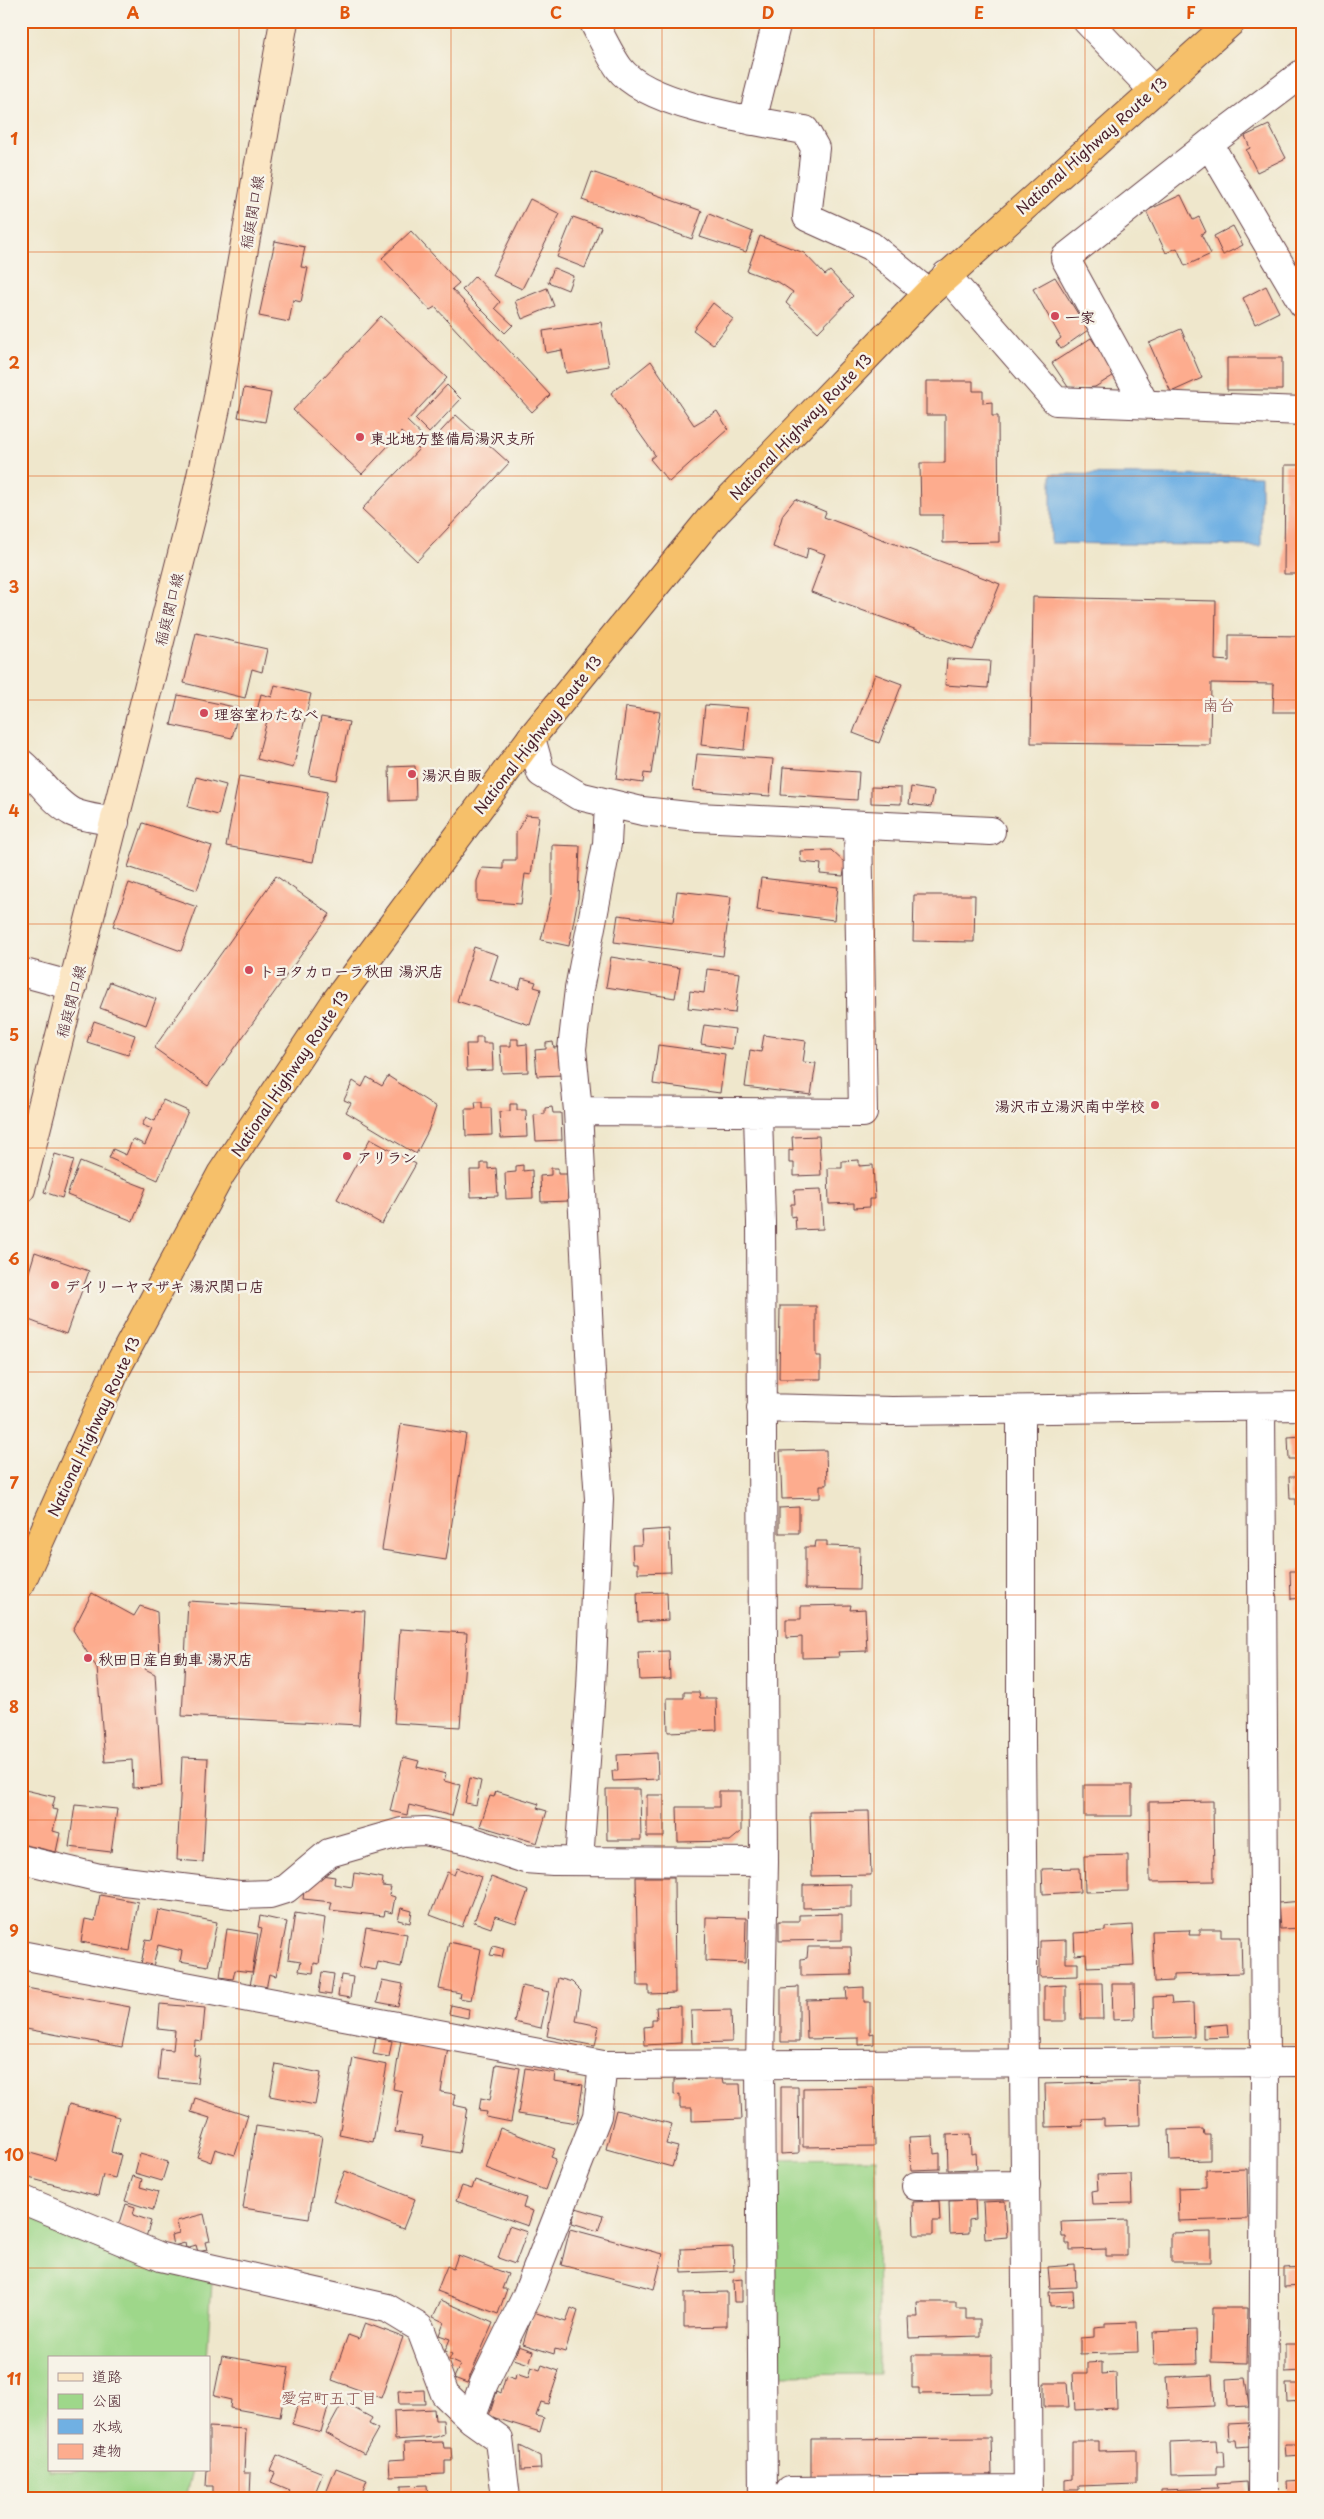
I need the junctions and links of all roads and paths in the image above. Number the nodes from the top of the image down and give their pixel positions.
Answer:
1 (284, 21) edge
2 (593, 21) edge
3 (778, 21) edge
4 (1087, 21) edge
5 (1232, 21) edge
6 (1303, 74) edge
7 (1152, 90) junction
8 (752, 121) junction
9 (1209, 144) junction
10 (937, 284) junction
11 (1303, 304) edge
12 (1145, 404) junction
13 (1303, 411) edge
14 (530, 738) junction
15 (21, 763) edge
16 (609, 804) junction
17 (115, 822) junction
18 (858, 825) junction
19 (991, 831) dead end
20 (21, 972) edge
21 (73, 986) junction
22 (578, 1111) junction
23 (758, 1114) junction
24 (21, 1189) edge
25 (1303, 1406) edge
26 (1261, 1407) junction
27 (761, 1408) junction
28 (1021, 1410) junction
29 (26, 1553) edge
30 (21, 1583) edge
31 (21, 1859) edge
32 (579, 1861) junction
33 (764, 1862) junction
34 (21, 1955) edge
35 (1265, 2062) junction
36 (1303, 2062) edge
37 (760, 2064) junction
38 (603, 2065) junction
39 (1025, 2065) junction
40 (1026, 2185) junction
41 (916, 2186) dead end
42 (21, 2199) edge
43 (471, 2419) junction
44 (790, 2491) dead end
45 (1028, 2493) edge
46 (506, 2498) edge
47 (763, 2498) edge
48 (1263, 2498) edge

1 - 17 main road, 稲庭関口線
2 - 8 street
3 - 8 street
4 - 7 street
5 - 7 highway, National Highway Route 13
6 - 9 street
7 - 10 highway, National Highway Route 13
8 - 10 street
9 - 11 street
9 - 12 street
10 - 12 street
10 - 14 highway, National Highway Route 13
12 - 13 street
14 - 16 street
14 - 29 highway, National Highway Route 13
15 - 17 street
16 - 18 street
16 - 22 street
17 - 21 main road, 稲庭関口線
18 - 19 street
18 - 23 street
20 - 21 street
21 - 24 main road, 稲庭関口線
22 - 23 street
22 - 32 street
23 - 27 street
25 - 26 street
26 - 28 street
26 - 35 street
27 - 28 street
27 - 33 street
28 - 39 street
29 - 30 highway, National Highway Route 13
31 - 32 street
32 - 33 street
33 - 37 street
34 - 38 street
35 - 36 street
35 - 39 street
35 - 48 street
37 - 38 street
37 - 39 street
37 - 47 street
38 - 43 street
39 - 40 street
40 - 41 street
40 - 45 street
42 - 43 street
43 - 46 street
44 - 45 street

